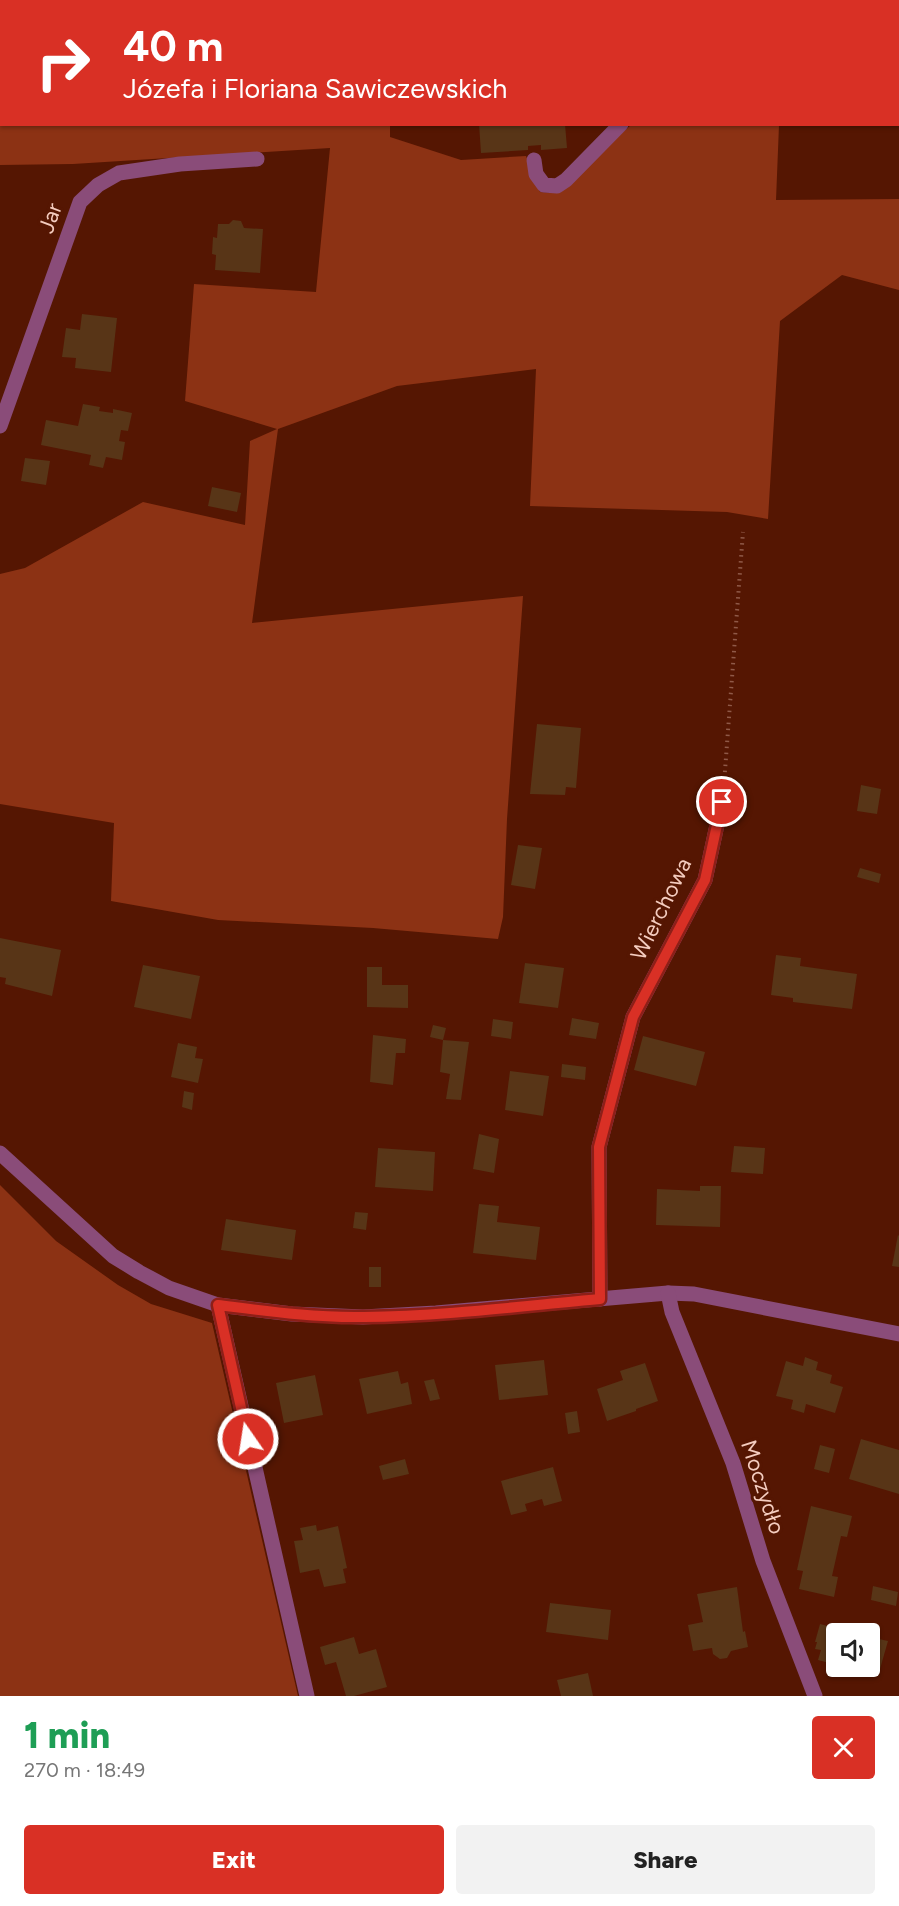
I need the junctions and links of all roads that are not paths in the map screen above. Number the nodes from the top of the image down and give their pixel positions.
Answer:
1 (619, 126) edge
2 (256, 159) dead end
3 (534, 160) dead end
4 (0, 426) edge
5 (722, 802) road end
6 (0, 1153) edge
7 (668, 1293) junction
8 (600, 1299) junction
9 (218, 1305) junction
10 (899, 1334) edge
11 (307, 1696) edge
12 (815, 1696) edge

1 - 3 street
2 - 4 street, Jar
5 - 8 street, Wierchowa
6 - 9 street
7 - 8 street
7 - 10 street
7 - 12 street, Moczydło
8 - 9 street
9 - 11 street

